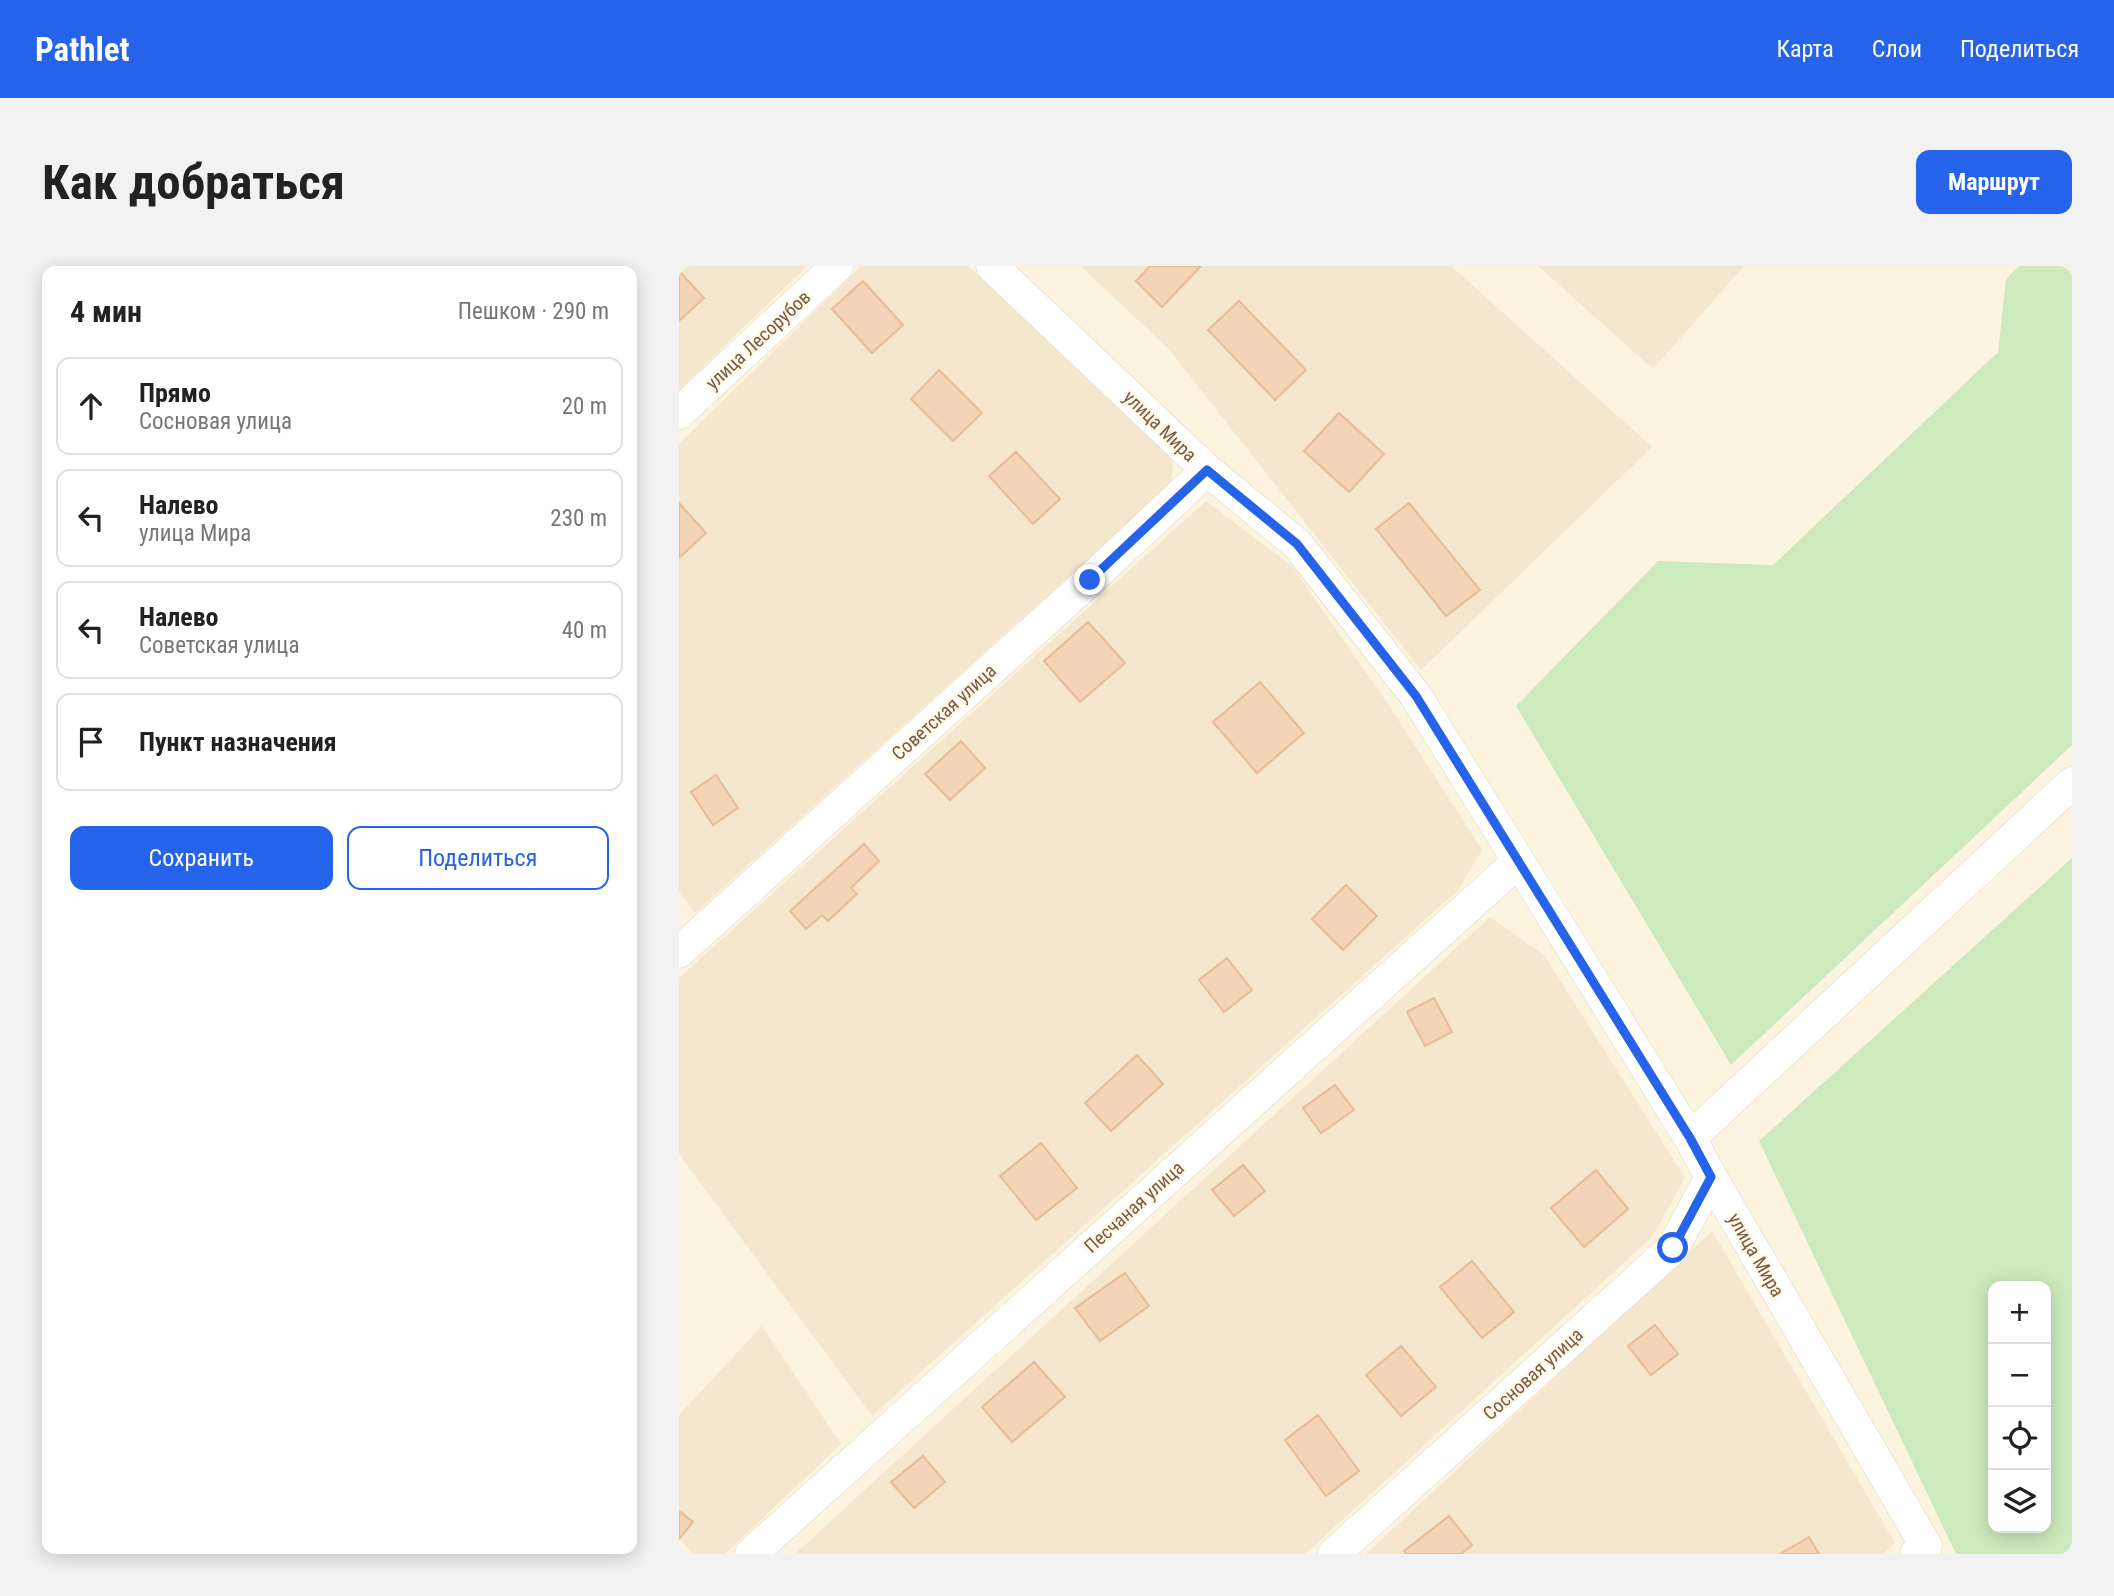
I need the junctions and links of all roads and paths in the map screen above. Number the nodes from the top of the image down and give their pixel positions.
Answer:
1 (837, 266) edge
2 (992, 266) edge
3 (679, 413) edge
4 (1207, 470) junction
5 (2072, 783) edge
6 (1518, 862) junction
7 (681, 945) edge
8 (1690, 1138) junction
9 (1711, 1177) junction
10 (1921, 1550) edge
11 (751, 1554) edge
12 (1333, 1554) edge

1 - 3 street, улица Лесорубов
2 - 4 street, улица Мира
4 - 6 street, улица Мира
4 - 7 street, Советская улица
5 - 8 street
6 - 8 street, улица Мира
6 - 11 street, Песчаная улица
8 - 9 street, улица Мира
9 - 10 street, улица Мира
9 - 12 street, Сосновая улица

